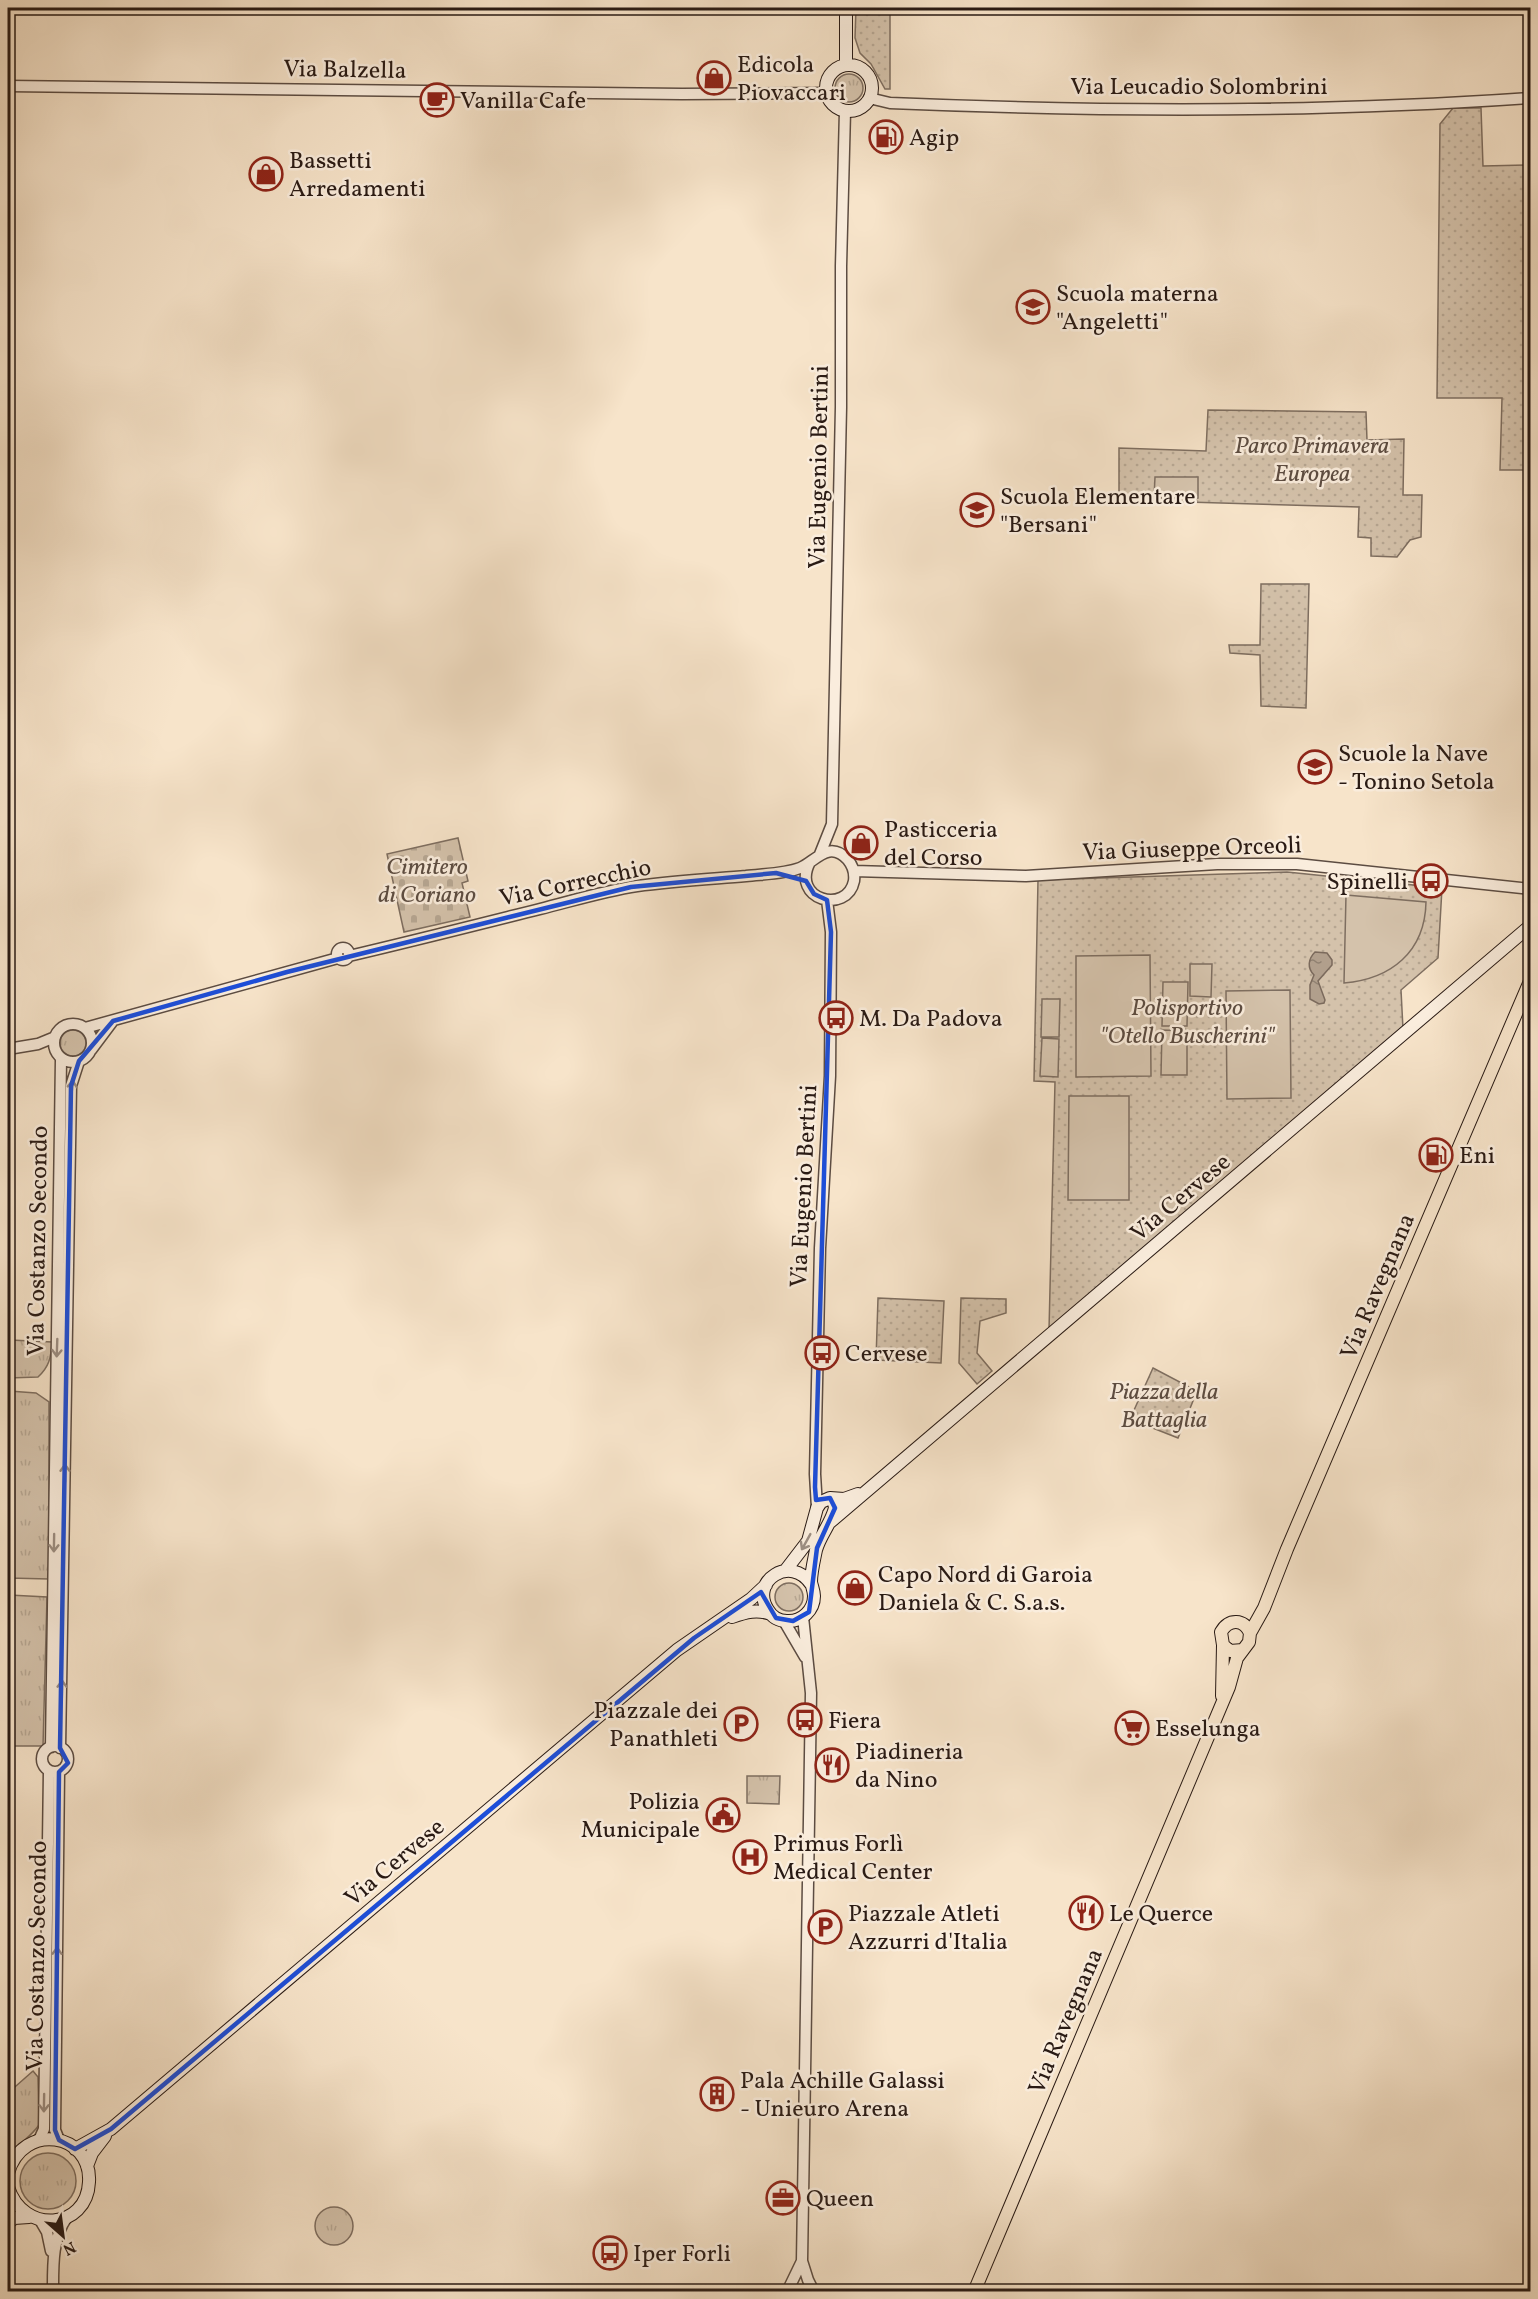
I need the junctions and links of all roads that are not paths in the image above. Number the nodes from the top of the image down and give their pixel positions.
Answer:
1 (846, 8) edge
2 (846, 65) junction
3 (8, 86) edge
4 (826, 93) junction
5 (1530, 98) edge
6 (869, 99) junction
7 (845, 111) junction
8 (832, 825) junction
9 (820, 854) junction
10 (844, 856) junction
11 (810, 862) junction
12 (854, 871) junction
13 (776, 873) junction
14 (806, 881) junction
15 (1530, 889) edge
16 (828, 900) junction
17 (1530, 926) edge
18 (1530, 931) edge
19 (1518, 938) junction
20 (1530, 981) edge
21 (113, 1021) junction
22 (85, 1028) junction
23 (55, 1037) junction
24 (38, 1044) junction
25 (8, 1049) edge
26 (90, 1050) junction
27 (59, 1056) junction
28 (80, 1061) junction
29 (815, 1474) junction
30 (870, 1488) junction
31 (830, 1498) junction
32 (817, 1508) junction
33 (829, 1523) junction
34 (785, 1571) junction
35 (811, 1584) junction
36 (766, 1585) junction
37 (1264, 1608) junction
38 (771, 1614) junction
39 (803, 1617) junction
40 (784, 1621) junction
41 (1240, 1622) junction
42 (707, 1629) junction
43 (1250, 1633) junction
44 (1223, 1645) junction
45 (1243, 1650) junction
46 (809, 1668) junction
47 (1222, 1700) junction
48 (56, 1747) junction
49 (54, 1771) junction
50 (111, 2129) junction
51 (39, 2140) junction
52 (59, 2140) junction
53 (75, 2149) junction
54 (87, 2166) junction
55 (8, 2174) edge
56 (9, 2197) edge
57 (67, 2217) junction
58 (34, 2219) junction
59 (8, 2223) edge
60 (802, 2261) junction
61 (53, 2269) junction
62 (786, 2291) edge
63 (53, 2292) edge
64 (808, 2292) edge
65 (814, 2292) edge
66 (974, 2292) edge

1 - 2 main road
2 - 4 main road
2 - 6 main road
3 - 4 street, Via Balzella
4 - 7 main road
5 - 6 street, Via Leucadio Solombrini
6 - 7 main road
7 - 8 street, Via Eugenio Bertini
8 - 9 street
8 - 10 street
9 - 10 street
9 - 11 street
10 - 12 street
11 - 13 street
11 - 14 street
12 - 15 street, Via Giuseppe Orceoli
12 - 16 street
13 - 14 street
13 - 21 street, Via Correcchio
14 - 16 street
16 - 29 street, Via Eugenio Bertini
17 - 19 main road, Via Cervese
18 - 19 main road, Via Cervese
19 - 30 main road, Via Cervese
20 - 37 main road, Via Ravegnana
21 - 22 street
21 - 26 street
22 - 23 street
22 - 26 street
23 - 24 street
23 - 27 street
24 - 25 street
24 - 27 street
26 - 28 street
27 - 28 street
27 -> 48 street, Via Costanzo Secondo
48 -> 28 street, Via Costanzo Secondo
29 - 31 street
29 - 32 street, Via Eugenio Bertini
30 - 31 main road, Via Cervese
30 - 33 main road, Via Cervese
31 - 32 main road, Via Cervese
31 - 33 main road, Via Cervese
32 -> 34 main road, Via Cervese
33 - 35 main road, Via Cervese
34 - 35 main road
34 - 36 main road, Via Cervese
35 - 39 main road, Via Cervese
36 - 38 main road
36 - 42 main road, Via Cervese
37 - 41 main road
37 - 43 main road, Via Ravegnana
38 - 40 main road
38 - 42 main road, Via Cervese
39 - 40 main road
39 - 46 street
40 - 46 street
41 - 43 main road
41 - 44 main road
42 - 50 main road, Via Cervese
43 - 45 main road
44 - 45 main road
44 - 47 main road, Via Ravegnana
45 - 47 main road, Via Ravegnana
46 - 60 street
47 - 66 main road, Via Ravegnana
48 - 49 street
48 - 49 street
49 -> 51 street, Via Costanzo Secondo
52 -> 49 street, Via Costanzo Secondo
50 - 53 main road, Via Cervese
50 - 54 main road, Via Cervese
51 - 52 main road
51 - 55 main road
52 - 53 main road
53 - 54 main road
54 - 57 main road, Via Cervese
56 - 58 main road
57 - 58 main road
57 - 61 street
58 - 59 main road
58 - 61 street
60 - 62 street
60 - 65 street
61 - 63 street
62 - 64 street

